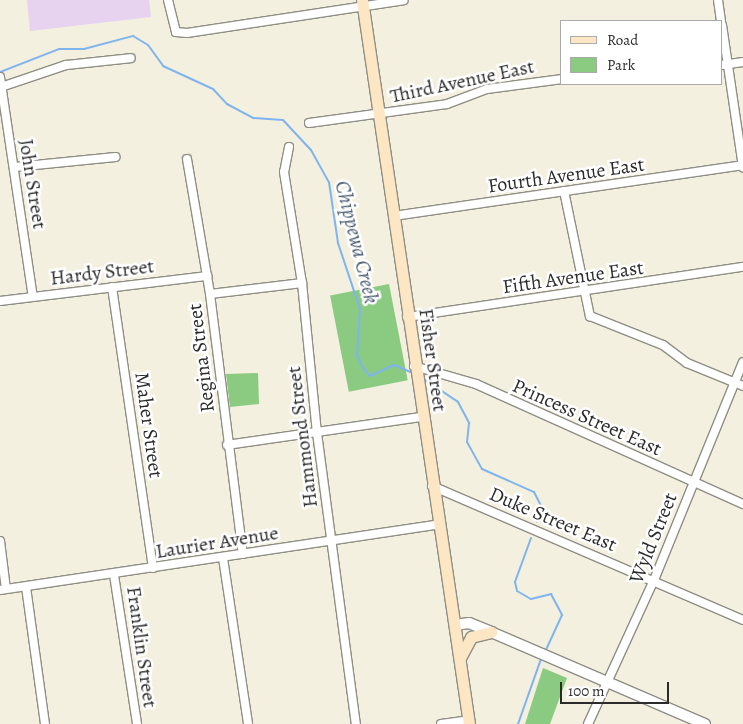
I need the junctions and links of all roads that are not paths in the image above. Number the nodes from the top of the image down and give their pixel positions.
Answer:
1 (168, 0) edge
2 (404, 0) edge
3 (718, 0) edge
4 (362, 3) edge
5 (721, 20) edge
6 (723, 37) edge
7 (131, 58) dead end
8 (743, 62) edge
9 (725, 64) edge
10 (0, 77) edge
11 (560, 79) edge
12 (1, 87) edge
13 (378, 114) junction
14 (309, 123) dead end
15 (289, 147) dead end
16 (116, 157) dead end
17 (187, 160) dead end
18 (743, 166) edge
19 (15, 167) junction
20 (564, 192) junction
21 (394, 216) junction
22 (743, 267) edge
23 (207, 276) junction
24 (302, 283) junction
25 (112, 287) junction
26 (583, 293) junction
27 (210, 294) junction
28 (34, 296) junction
29 (0, 302) edge
30 (407, 317) junction
31 (743, 362) edge
32 (415, 369) junction
33 (735, 382) junction
34 (743, 386) edge
35 (422, 417) junction
36 (317, 433) junction
37 (227, 445) junction
38 (693, 483) junction
39 (432, 486) junction
40 (743, 504) edge
41 (439, 524) junction
42 (0, 541) edge
43 (331, 541) junction
44 (243, 554) junction
45 (223, 558) junction
46 (153, 568) junction
47 (114, 575) junction
48 (654, 580) junction
49 (26, 587) junction
50 (3, 589) edge
51 (743, 620) edge
52 (455, 625) junction
53 (490, 632) junction
54 (460, 658) junction
55 (607, 682) junction
56 (469, 722) edge
57 (45, 724) edge
58 (137, 724) edge
59 (248, 724) edge
60 (356, 724) edge
61 (441, 724) edge
62 (588, 724) edge
63 (706, 724) edge

1 - 4 street
2 - 4 street
3 - 5 street
4 - 13 main road, Fisher Street
6 - 9 street
7 - 12 street
8 - 9 street
9 - 18 street
10 - 12 street, John Street
11 - 13 street, Third Avenue East
12 - 19 street, John Street
13 - 14 street, Third Avenue East
13 - 21 main road, Fisher Street
15 - 24 street, Hammond Street
16 - 19 street
17 - 23 street, Regina Street
18 - 20 street, Fourth Avenue East
19 - 28 street, John Street
20 - 21 street, Fourth Avenue East
20 - 26 street
21 - 30 main road, Fisher Street
22 - 26 street, Fifth Avenue East
23 - 25 street, Hardy Street
23 - 27 street, Regina Street
24 - 27 street
24 - 36 street, Hammond Street
25 - 28 street, Hardy Street
25 - 46 street, Maher Street
26 - 30 street, Fifth Avenue East
26 - 33 street
27 - 37 street, Regina Street
28 - 29 street, Hardy Street
30 - 32 main road, Fisher Street
31 - 33 street, Wyld Street
32 - 35 main road, Fisher Street
32 - 38 street, Princess Street East
33 - 34 street
33 - 38 street, Wyld Street
35 - 36 street
35 - 39 main road, Fisher Street
36 - 37 street
36 - 43 street, Hammond Street
37 - 44 street, Regina Street
38 - 40 street, Princess Street East
38 - 48 street, Wyld Street
39 - 41 main road, Fisher Street
39 - 48 street, Duke Street East
41 - 43 street, Laurier Avenue
41 - 52 main road, Fisher Street
42 - 50 street
43 - 44 street, Laurier Avenue
43 - 60 street, Hammond Street
44 - 45 street, Laurier Avenue
45 - 46 street, Laurier Avenue
45 - 59 street
46 - 47 street, Laurier Avenue
47 - 49 street, Laurier Avenue
47 - 58 street, Franklin Street
48 - 51 street, Duke Street East
48 - 55 street, Wyld Street
49 - 50 street, Laurier Avenue
49 - 57 street
52 - 53 street
52 - 54 main road, Fisher Street
53 - 54 main road
53 - 55 street
54 - 56 main road, Fisher Street
55 - 62 street, Wyld Street
55 - 63 street
56 - 61 street

